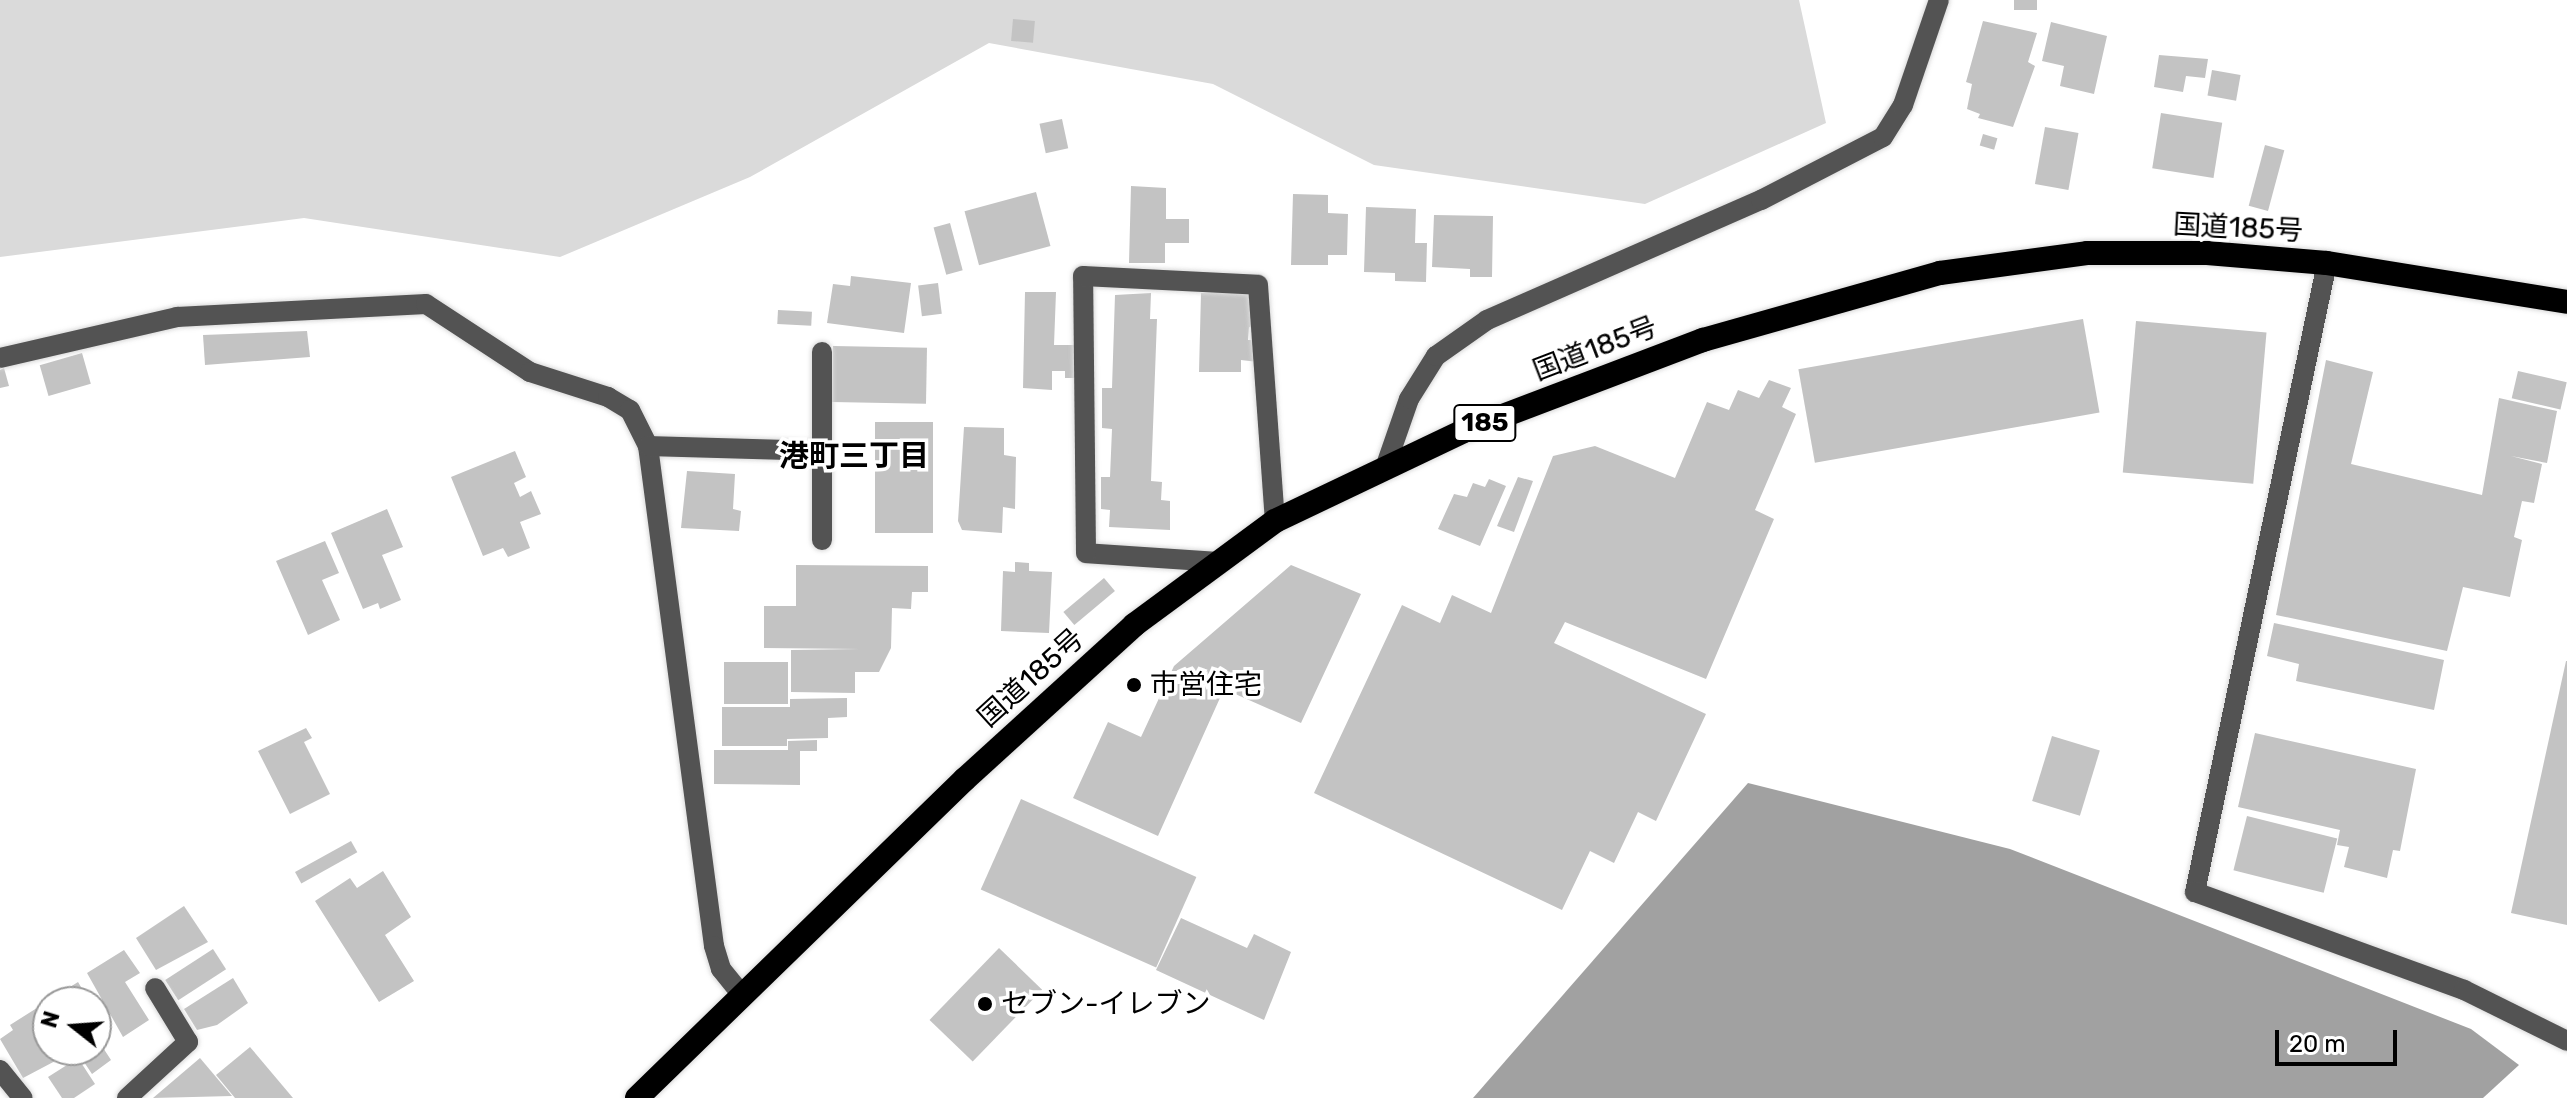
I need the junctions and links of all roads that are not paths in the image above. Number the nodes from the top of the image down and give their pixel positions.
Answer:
1 (1939, 0) edge
2 (2327, 263) junction
3 (2558, 300) edge
4 (822, 352) dead end
5 (0, 358) edge
6 (648, 446) junction
7 (822, 451) junction
8 (1386, 465) junction
9 (1275, 521) junction
10 (822, 540) dead end
11 (1220, 562) junction
12 (155, 988) dead end
13 (742, 995) junction
14 (2567, 1041) edge
15 (0, 1070) edge
16 (23, 1098) edge
17 (127, 1098) edge
18 (637, 1098) edge

1 - 8 street
2 - 3 highway, 国道185号 / 185
2 - 8 highway, 国道185号 / 185
2 - 14 street
4 - 7 street
5 - 6 street
6 - 7 street
6 - 13 street
7 - 10 street
8 - 9 highway, 国道185号 / 185
9 - 11 highway, 国道185号 / 185
9 - 11 street
11 - 13 highway, 国道185号 / 185
12 - 17 street
13 - 18 highway, 国道185号 / 185
15 - 16 street

